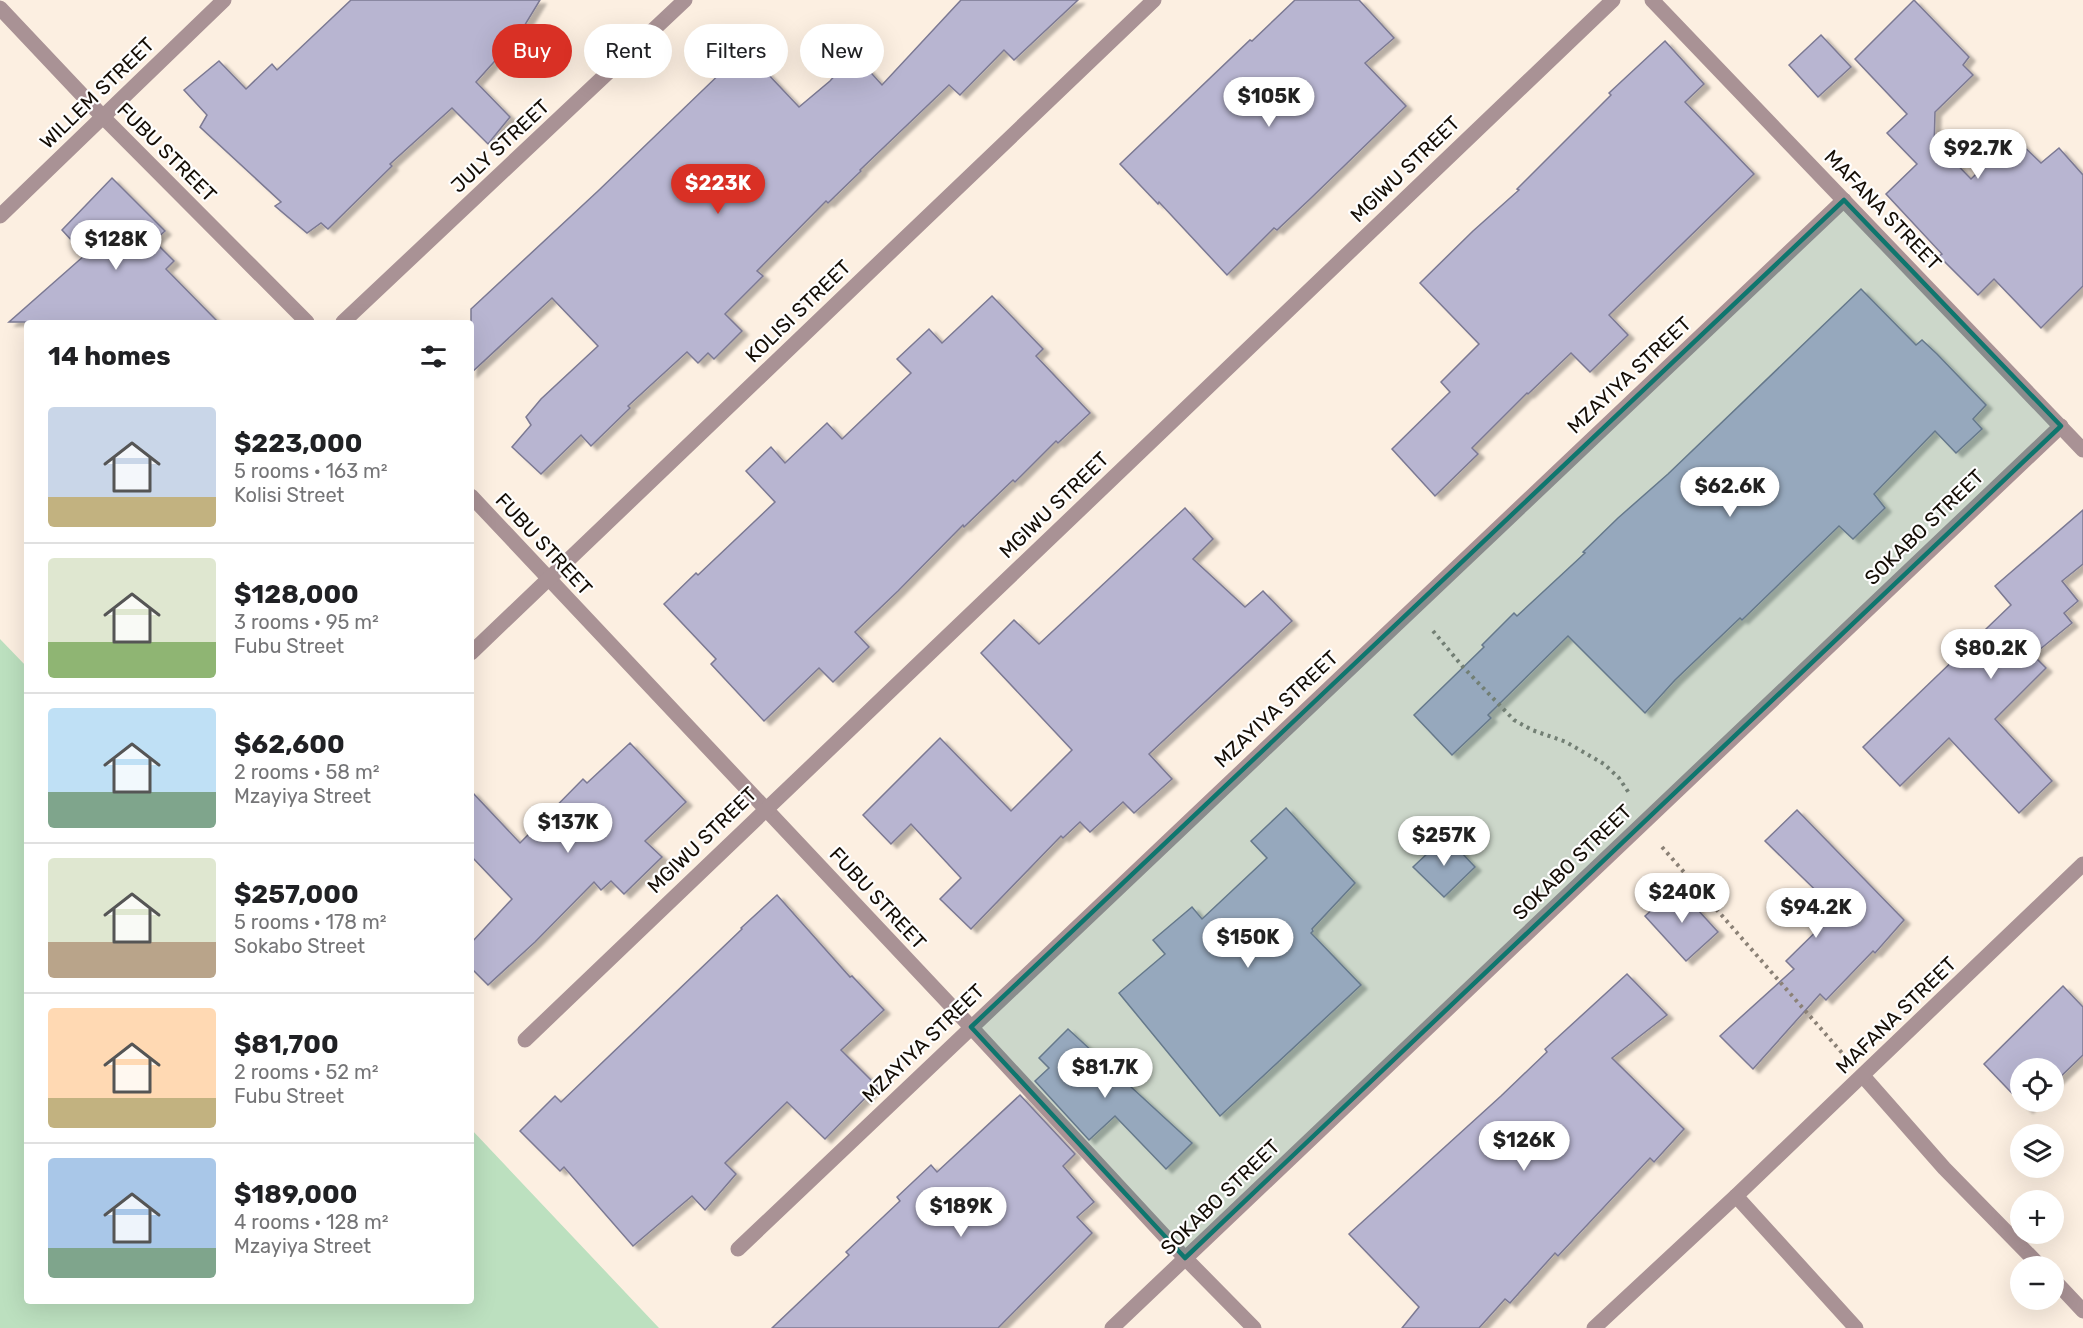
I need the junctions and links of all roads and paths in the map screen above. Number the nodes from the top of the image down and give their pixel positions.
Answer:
1 (224, 0) edge
2 (685, 0) edge
3 (1154, 0) edge
4 (1613, 0) edge
5 (1652, 0) edge
6 (0, 8) edge
7 (102, 116) junction
8 (1844, 200) junction
9 (0, 216) edge
10 (305, 320) edge
11 (345, 320) edge
12 (2061, 426) junction
13 (2083, 450) edge
14 (474, 499) edge
15 (548, 579) junction
16 (1414, 608) junction
17 (474, 650) edge
18 (765, 809) junction
19 (1642, 824) junction
20 (2083, 864) edge
21 (971, 1027) junction
22 (525, 1040) dead end
23 (1863, 1076) junction
24 (1736, 1196) junction
25 (738, 1249) dead end
26 (2030, 1256) edge
27 (1185, 1258) junction
28 (2064, 1291) edge
29 (2083, 1311) edge
30 (1112, 1328) edge
31 (1254, 1328) edge
32 (1594, 1328) edge
33 (1856, 1328) edge

1 - 7 street, WILLEM STREET
2 - 11 street, JULY STREET
3 - 15 street, KOLISI STREET
4 - 18 street, MGIWU STREET
5 - 8 street, MAFANA STREET
6 - 7 street, FUBU STREET
7 - 9 street, WILLEM STREET
7 - 10 street, FUBU STREET
8 - 12 street, MAFANA STREET
8 - 16 street, MZAYIYA STREET
12 - 13 street, MAFANA STREET
12 - 19 street, SOKABO STREET
14 - 15 street, FUBU STREET
15 - 17 street, KOLISI STREET
15 - 18 street, FUBU STREET
16 - 19 path
16 - 21 street, MZAYIYA STREET
18 - 21 street, FUBU STREET
18 - 22 street, MGIWU STREET
19 - 23 path
19 - 27 street, SOKABO STREET
20 - 23 street, MAFANA STREET
21 - 25 street, MZAYIYA STREET
21 - 27 street, FUBU STREET
23 - 24 street, MAFANA STREET
23 - 26 street
24 - 32 street, MAFANA STREET
24 - 33 street
27 - 30 street, SOKABO STREET
27 - 31 street, FUBU STREET
28 - 29 street

